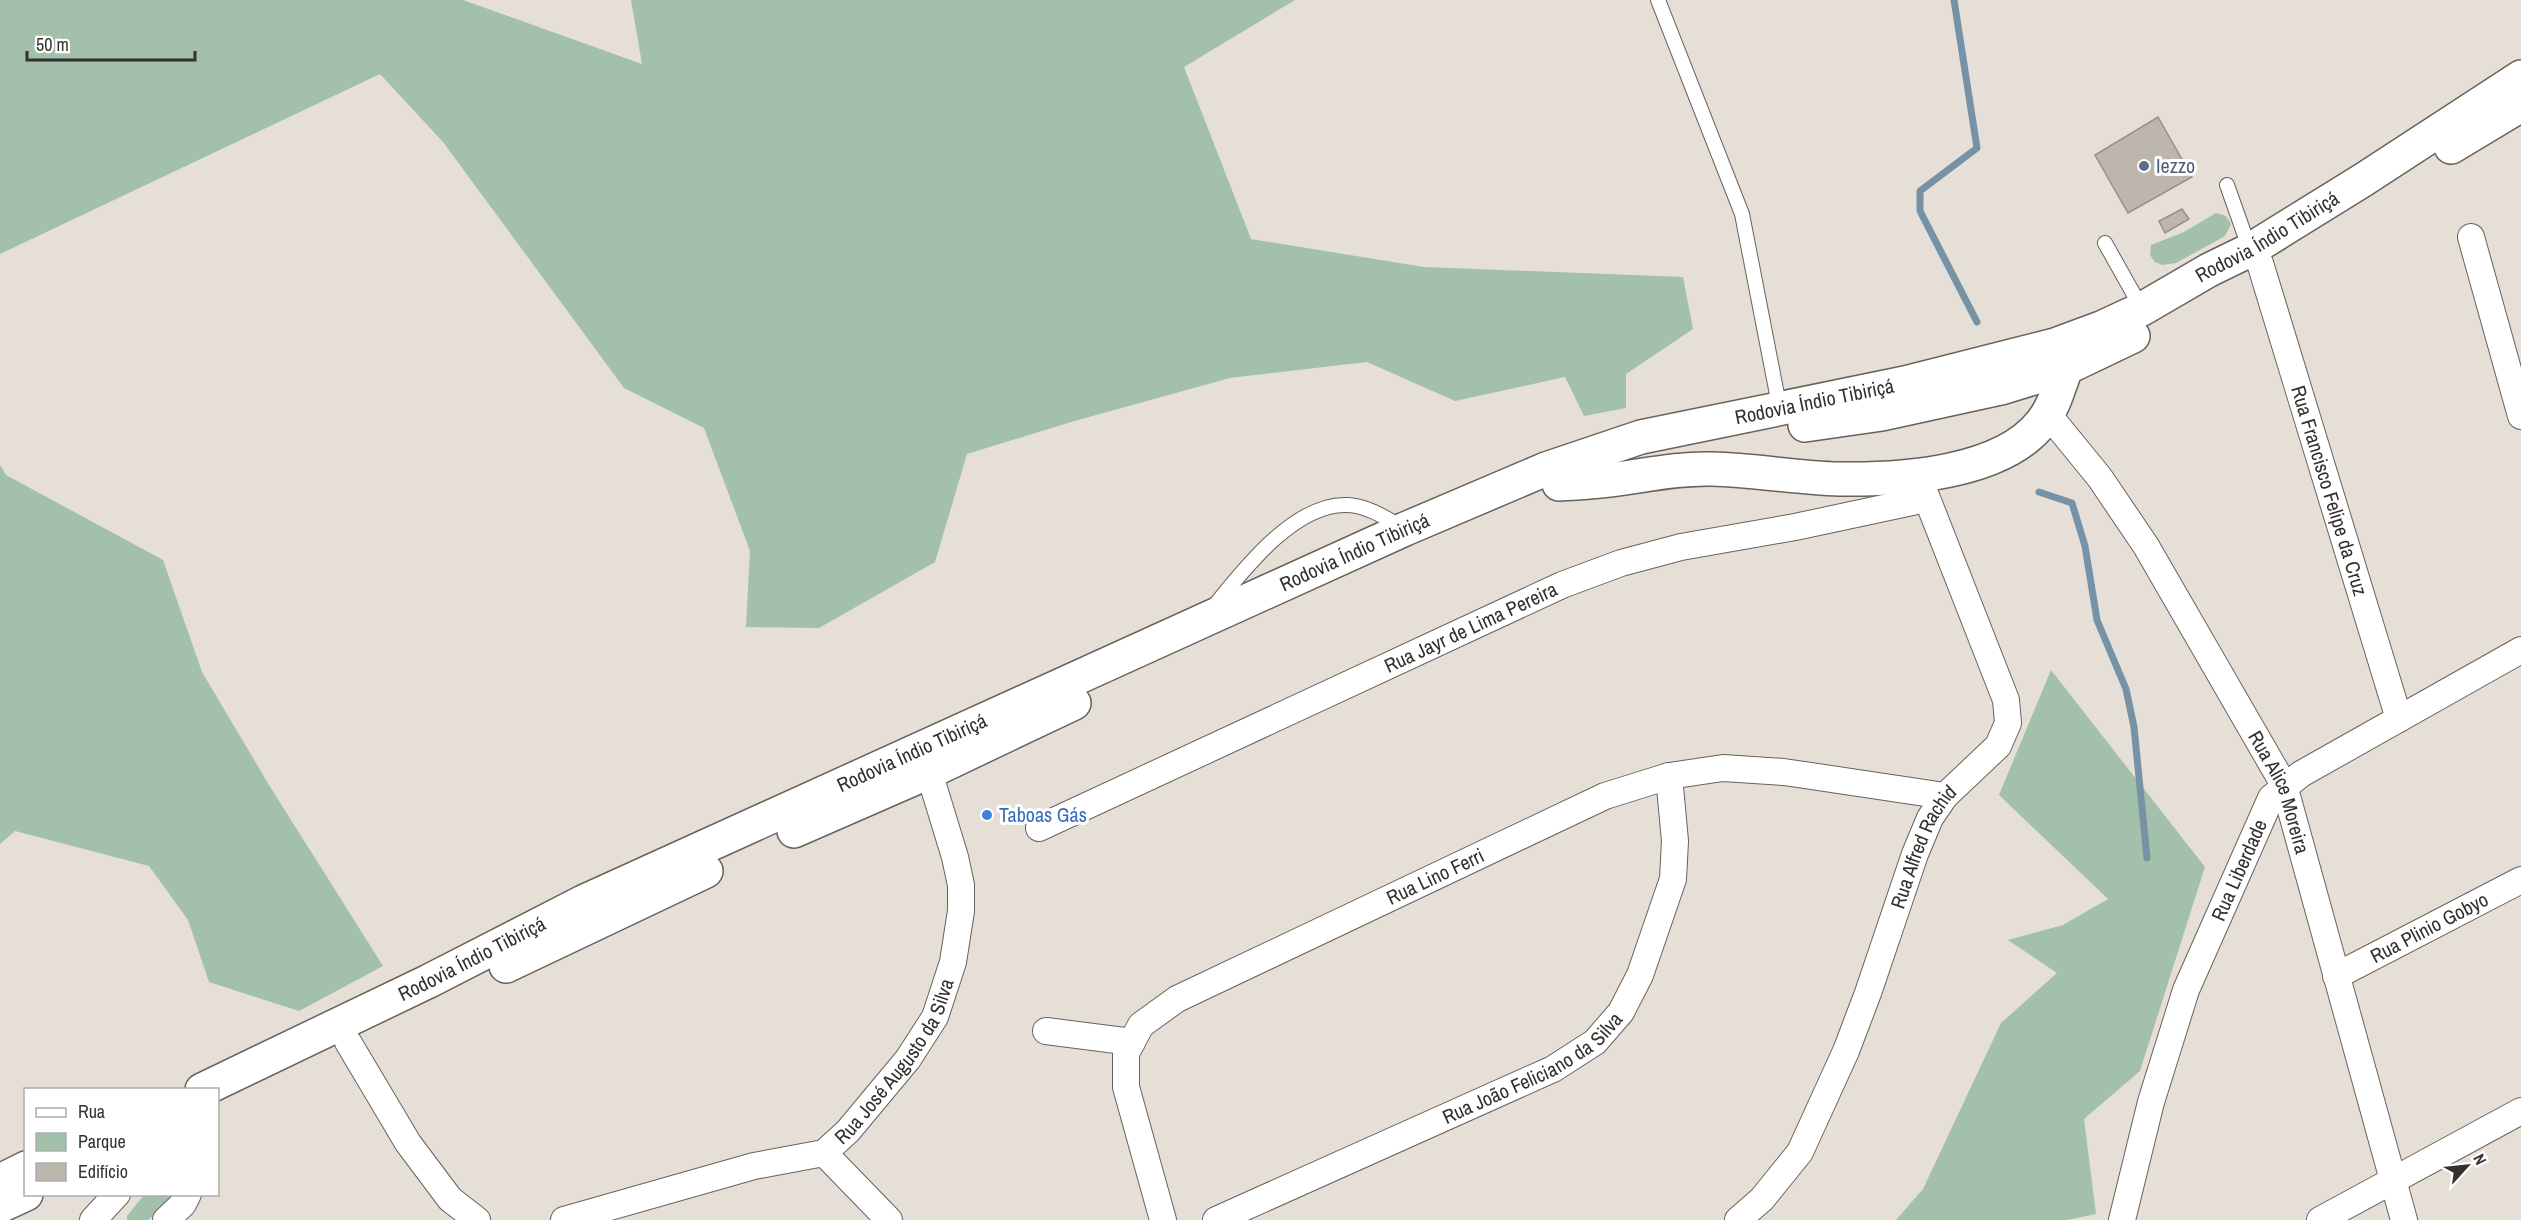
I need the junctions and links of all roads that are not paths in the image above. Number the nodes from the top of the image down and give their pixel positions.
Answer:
1 (1658, 0) edge
2 (2521, 77) edge
3 (2521, 105) edge
4 (2227, 185) dead end
5 (2471, 237) dead end
6 (2105, 243) dead end
7 (2255, 256) junction
8 (2142, 309) junction
9 (2066, 368) junction
10 (1780, 410) junction
11 (2048, 413) junction
12 (2521, 416) edge
13 (1559, 484) junction
14 (1922, 487) junction
15 (1405, 529) junction
16 (1201, 622) junction
17 (2521, 650) edge
18 (2399, 719) junction
19 (929, 772) junction
20 (1669, 776) junction
21 (2284, 785) junction
22 (1945, 796) junction
23 (1039, 828) dead end
24 (2521, 880) edge
25 (2336, 976) junction
26 (1046, 1031) dead end
27 (348, 1042) junction
28 (1132, 1042) junction
29 (204, 1088) edge
30 (219, 1102) edge
31 (2521, 1111) edge
32 (824, 1154) junction
33 (24, 1169) edge
34 (0, 1180) edge
35 (2392, 1180) junction
36 (24, 1195) edge
37 (115, 1196) edge
38 (187, 1196) edge
39 (0, 1206) edge
40 (93, 1220) edge
41 (166, 1220) edge
42 (477, 1220) edge
43 (564, 1220) edge
44 (890, 1220) edge
45 (1163, 1220) edge
46 (1216, 1220) edge
47 (1738, 1220) edge
48 (2122, 1220) edge
49 (2320, 1220) edge
50 (2404, 1220) edge

1 - 10 lane
2 - 7 highway, Rodovia Índio Tibiriçá
3 - 7 highway, Rodovia Índio Tibiriçá
4 - 7 lane
5 - 12 street
6 - 8 lane
7 - 8 highway, Rodovia Índio Tibiriçá
7 - 9 highway, Rodovia Índio Tibiriçá
7 - 18 street, Rua Francisco Felipe da Cruz
8 - 10 highway, Rodovia Índio Tibiriçá
9 - 11 highway
9 - 13 highway, Rodovia Índio Tibiriçá
10 - 15 highway, Rodovia Índio Tibiriçá
11 - 14 highway
11 - 21 street, Rua Alice Moreira
13 - 14 highway
13 - 19 highway, Rodovia Índio Tibiriçá
14 - 22 street, Rua Alfred Rachid
14 - 23 street, Rua Jayr de Lima Pereira
15 - 16 highway, Rodovia Índio Tibiriçá
15 - 16 lane
16 - 29 highway, Rodovia Índio Tibiriçá
17 - 18 street, Rua Liberdade
18 - 21 street, Rua Liberdade
19 - 27 highway, Rodovia Índio Tibiriçá
19 - 32 street, Rua José Augusto da Silva
20 - 22 street, Rua Lino Ferri
20 - 28 street, Rua Lino Ferri
20 - 46 street, Rua João Feliciano da Silva
21 - 25 street, Rua Alice Moreira
21 - 48 street, Rua Liberdade
22 - 47 street, Rua Alfred Rachid
24 - 25 street, Rua Plinio Gobyo
25 - 35 street, Rua Alice Moreira
26 - 28 street
27 - 30 highway, Rodovia Índio Tibiriçá
27 - 42 street
28 - 45 street, Rua Lino Ferri
31 - 35 street
32 - 43 street, Rua José Augusto da Silva
32 - 44 street
33 - 34 highway
35 - 49 street
35 - 50 street, Rua Alice Moreira
36 - 39 highway
37 - 40 street
38 - 41 street

